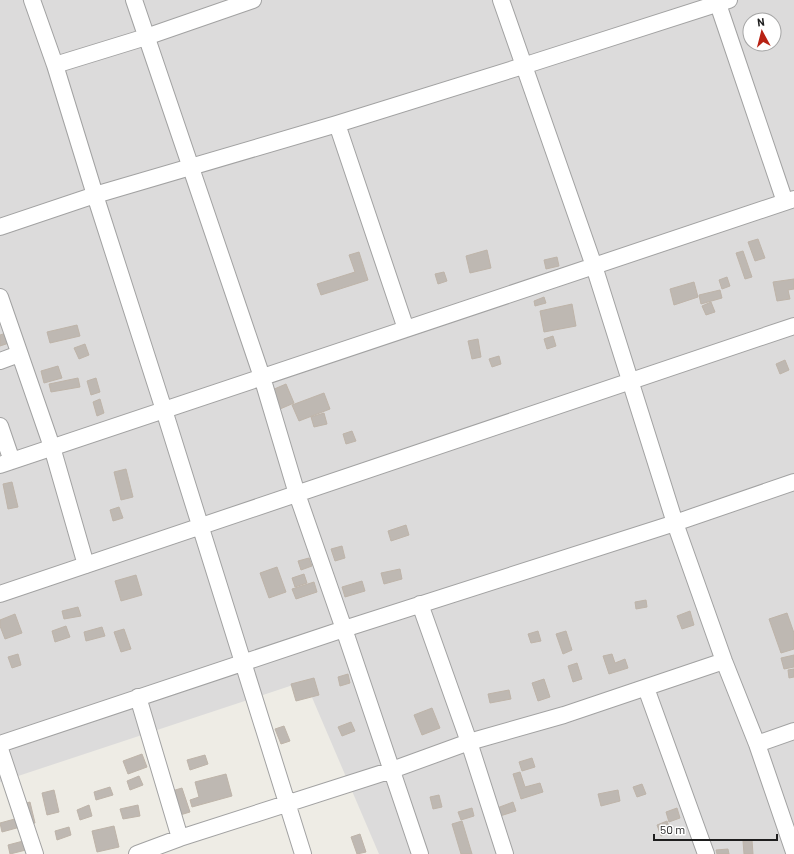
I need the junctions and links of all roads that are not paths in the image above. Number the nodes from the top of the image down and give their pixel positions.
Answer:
1 (32, 0) edge
2 (134, 0) edge
3 (253, 0) edge
4 (501, 0) edge
5 (723, 2) edge
6 (146, 37) junction
7 (55, 65) junction
8 (524, 66) junction
9 (337, 124) junction
10 (190, 168) junction
11 (94, 195) junction
12 (790, 201) edge
13 (0, 227) edge
14 (594, 266) junction
15 (0, 298) edge
16 (794, 326) edge
17 (406, 329) junction
18 (19, 354) junction
19 (0, 361) edge
20 (262, 377) junction
21 (631, 381) junction
22 (164, 410) junction
23 (0, 426) edge
24 (52, 447) junction
25 (6, 463) edge
26 (794, 482) edge
27 (297, 494) junction
28 (675, 523) junction
29 (200, 527) junction
30 (86, 565) junction
31 (0, 594) edge
32 (420, 604) junction
33 (344, 629) junction
34 (724, 661) junction
35 (243, 662) junction
36 (646, 688) junction
37 (138, 697) junction
38 (794, 731) edge
39 (469, 742) junction
40 (0, 744) edge
41 (757, 744) junction
42 (0, 748) edge
43 (392, 770) junction
44 (288, 804) junction
45 (180, 838) junction
46 (794, 852) edge
47 (35, 854) edge
48 (137, 854) edge
49 (303, 854) edge
50 (420, 854) edge
51 (505, 854) edge
52 (706, 854) edge

1 - 7 street
2 - 6 street
3 - 6 street
4 - 8 street
5 - 8 street
5 - 12 street
6 - 7 street
6 - 10 street
7 - 11 street
8 - 9 street
8 - 14 street
9 - 10 street
9 - 17 street
10 - 11 street
10 - 20 street
11 - 13 street
11 - 22 street
12 - 14 street
14 - 17 street
14 - 21 street
15 - 18 street
16 - 21 street
17 - 20 street
18 - 19 street
18 - 24 street
20 - 22 street
20 - 27 street
21 - 27 street
21 - 28 street
22 - 24 street
22 - 29 street
23 - 25 street
24 - 25 street
24 - 30 street
26 - 28 street
27 - 29 street
27 - 33 street
28 - 32 street
28 - 34 street
29 - 30 street
29 - 35 street
30 - 31 street
32 - 33 street
32 - 39 street
33 - 35 street
33 - 43 street
34 - 36 street
34 - 41 street
35 - 37 street
35 - 44 street
36 - 39 street
36 - 52 street
37 - 40 street
37 - 45 street
38 - 41 street
39 - 43 street
39 - 51 street
41 - 46 street
42 - 47 street
43 - 44 street
43 - 50 street
44 - 45 street
44 - 49 street
45 - 48 street

